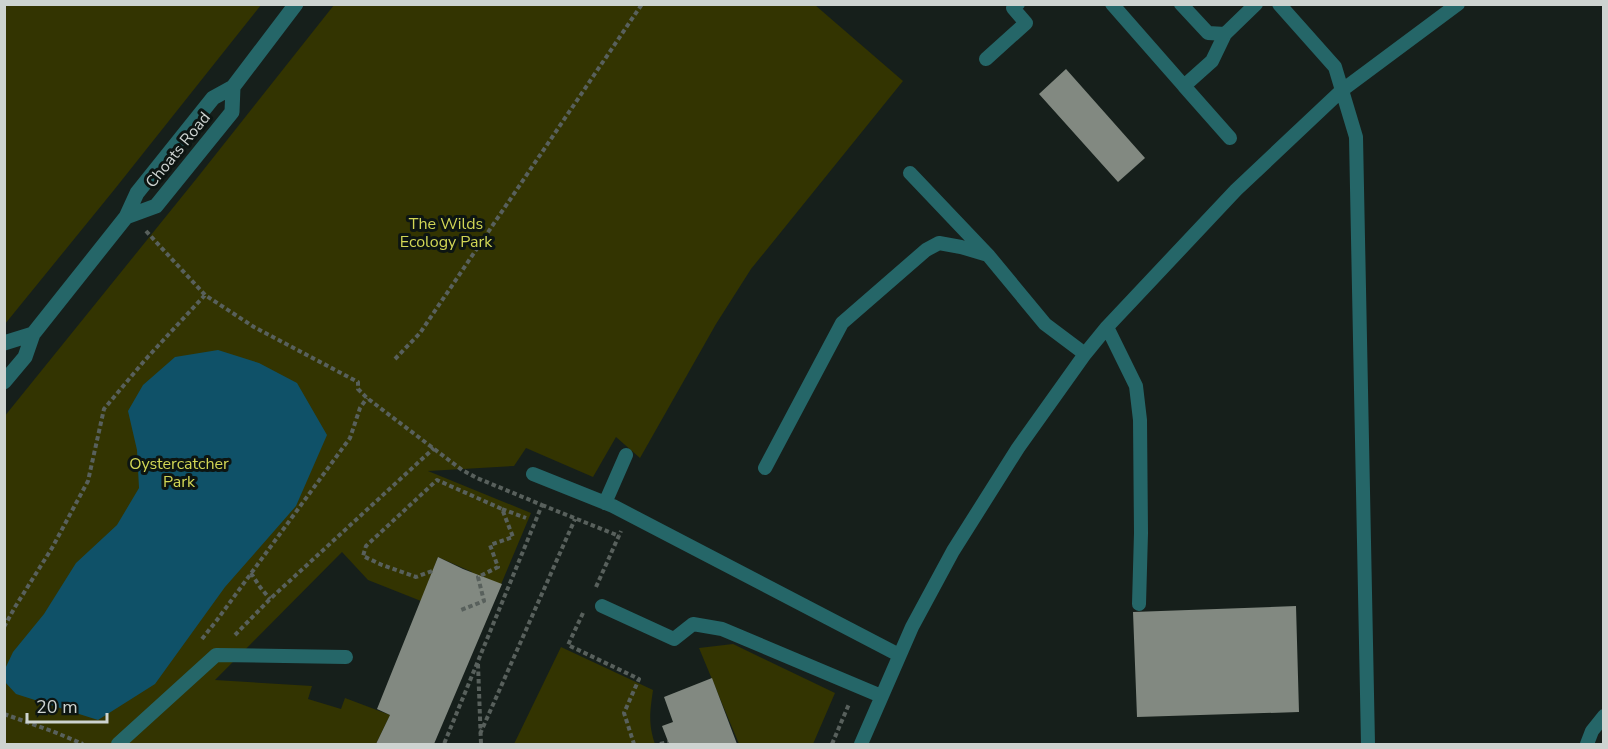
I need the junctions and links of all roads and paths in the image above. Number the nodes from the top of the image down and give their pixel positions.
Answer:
1 (296, 4) edge
2 (642, 4) edge
3 (1018, 4) edge
4 (1112, 4) edge
5 (1181, 4) edge
6 (1256, 4) edge
7 (1279, 4) edge
8 (1457, 5) edge
9 (1225, 34) junction
10 (986, 59) dead end
11 (1184, 86) junction
12 (233, 87) junction
13 (1341, 91) junction
14 (1230, 138) dead end
15 (910, 173) dead end
16 (126, 217) junction
17 (147, 231) dead end
18 (988, 255) junction
19 (206, 296) junction
20 (1107, 327) junction
21 (33, 334) junction
22 (4, 343) edge
23 (1084, 354) junction
24 (395, 359) dead end
25 (4, 382) edge
26 (367, 398) junction
27 (434, 448) junction
28 (626, 454) dead end
29 (765, 468) dead end
30 (533, 474) dead end
31 (605, 502) junction
32 (542, 505) junction
33 (502, 509) junction
34 (526, 518) dead end
35 (575, 519) junction
36 (619, 536) dead end
37 (432, 571) dead end
38 (251, 573) junction
39 (270, 599) junction
40 (1139, 604) dead end
41 (602, 606) dead end
42 (461, 610) dead end
43 (4, 627) edge
44 (216, 655) junction
45 (899, 655) junction
46 (346, 657) dead end
47 (478, 661) junction
48 (200, 669) junction
49 (856, 686) junction
50 (881, 696) junction
51 (4, 714) edge
52 (1604, 716) edge
53 (480, 734) junction
54 (668, 742) dead end
55 (83, 744) edge
56 (118, 744) edge
57 (444, 744) edge
58 (481, 744) edge
59 (660, 744) edge
60 (832, 744) edge
61 (861, 744) edge
62 (1368, 744) edge
63 (1587, 744) edge

1 - 12 street, Choats Road
2 - 24 path
3 - 10 lane
4 - 11 lane
5 - 9 lane
6 - 9 lane
7 - 13 lane
8 - 13 lane
9 - 11 lane
11 - 14 lane
12 - 16 street, Choats Road
12 - 16 street, Choats Road
13 - 20 lane
13 - 62 lane
15 - 18 lane
16 - 21 street, Choats Road
17 - 19 path
18 - 23 lane
18 - 29 lane
19 - 26 path
19 - 43 path
20 - 23 lane
20 - 40 lane
21 - 22 street
21 - 25 street, Choats Road
23 - 45 lane
26 - 27 path
26 - 38 path
27 - 32 path
27 - 39 path
28 - 31 lane
30 - 31 lane
31 - 45 lane
32 - 35 path
32 - 47 path
33 - 34 path
33 - 37 path
33 - 42 path
35 - 36 path
35 - 53 path
38 - 39 path
38 - 48 path
39 - 44 path
41 - 49 lane
44 - 46 lane
44 - 48 lane
45 - 50 lane
47 - 53 path
47 - 57 path
48 - 56 lane
49 - 50 lane
49 - 60 path
50 - 61 lane
51 - 55 path
52 - 63 lane
53 - 58 path
54 - 59 path

